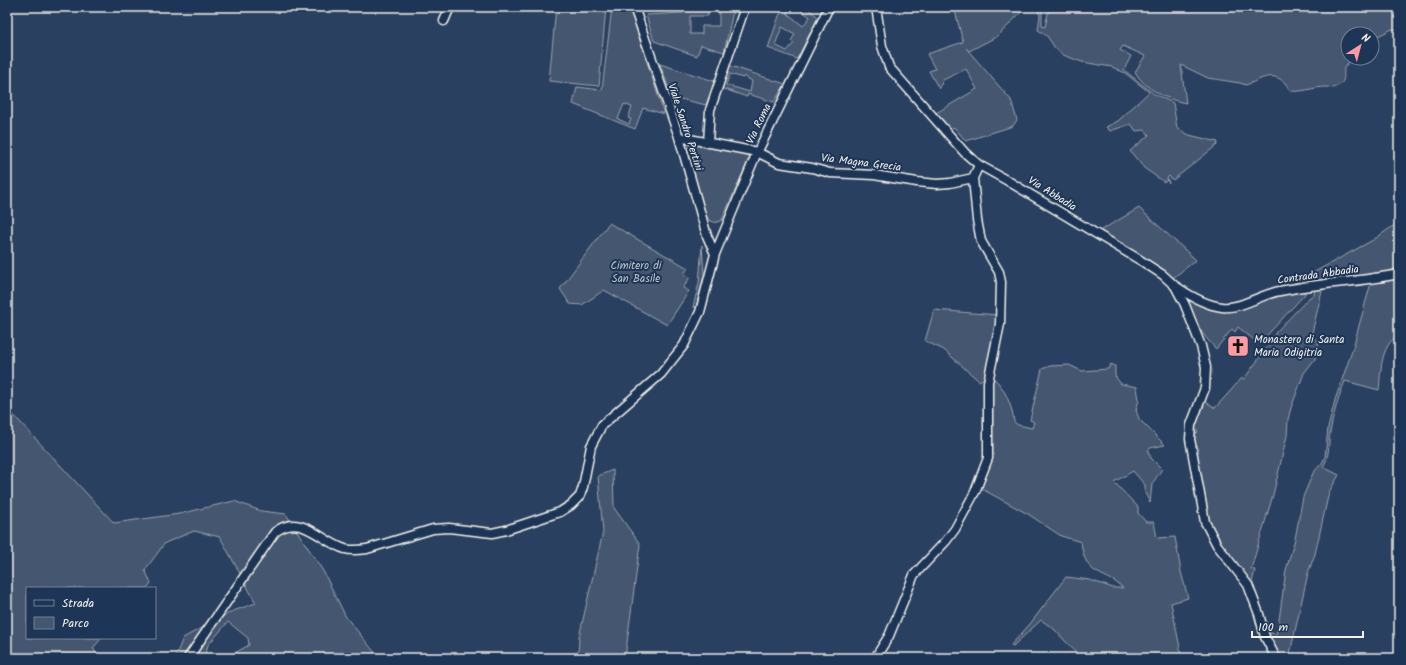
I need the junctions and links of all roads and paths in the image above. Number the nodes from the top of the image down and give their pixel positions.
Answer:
1 (450, 7) edge
2 (634, 7) edge
3 (745, 7) edge
4 (829, 7) edge
5 (876, 7) edge
6 (444, 21) dead end
7 (679, 137) junction
8 (708, 143) junction
9 (757, 152) junction
10 (979, 166) junction
11 (973, 178) junction
12 (715, 254) junction
13 (1399, 274) edge
14 (1175, 286) junction
15 (188, 658) edge
16 (875, 658) edge
17 (1276, 658) edge

1 - 6 street
2 - 7 street, Viale Sandro Pertini
3 - 8 street
4 - 9 street, Via Roma
5 - 10 street, Via Abbadia
7 - 8 street, Via Magna Grecia
7 - 12 street, Viale Sandro Pertini
8 - 9 street, Via Magna Grecia
9 - 11 street, Via Magna Grecia
9 - 12 street, Via Roma
10 - 11 street
10 - 14 street, Via Abbadia
11 - 16 street
12 - 15 street, Via Roma
13 - 14 street, Contrada Abbadia
14 - 17 street, Via Abbadia

